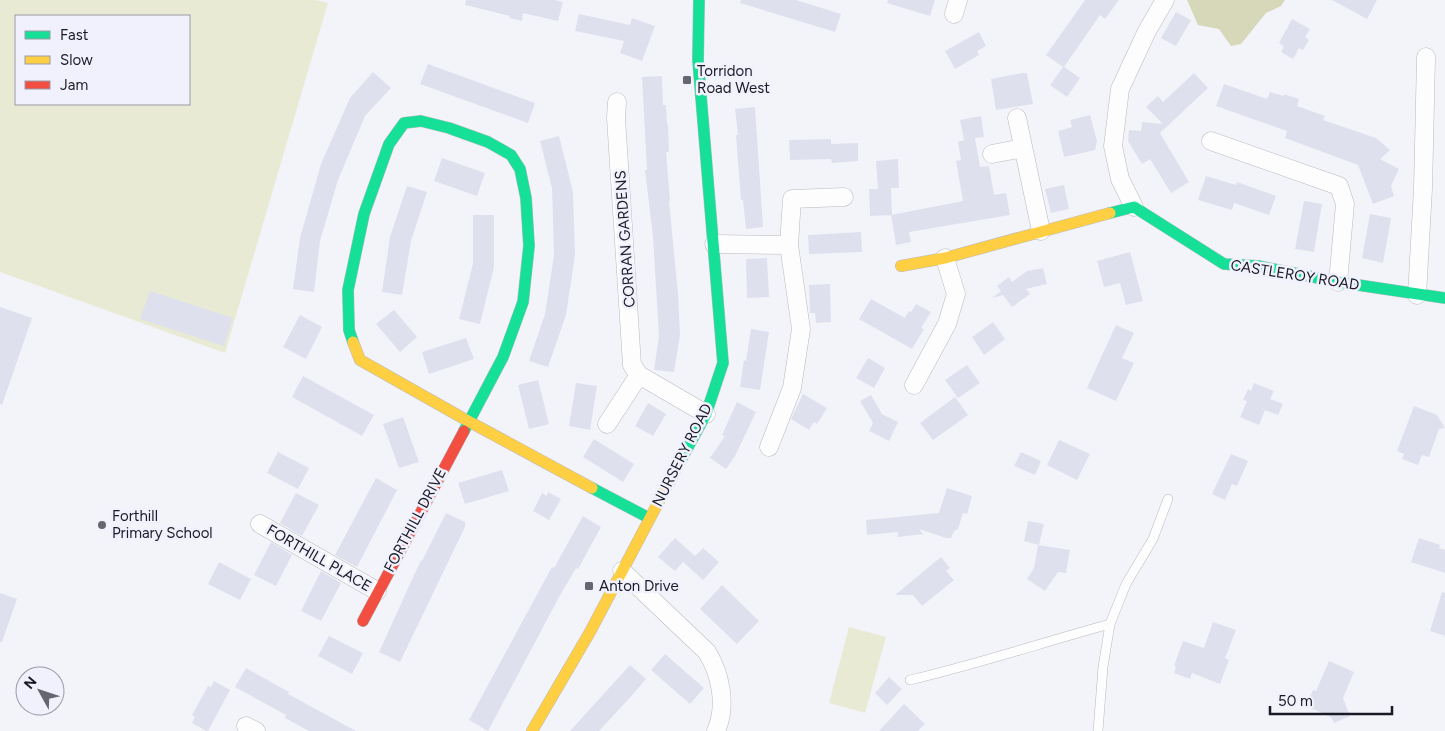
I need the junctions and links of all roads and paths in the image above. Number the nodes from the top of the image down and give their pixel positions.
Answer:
1 (699, 0) edge
2 (1165, 0) edge
3 (1426, 57) dead end
4 (617, 102) dead end
5 (1017, 118) dead end
6 (1211, 141) dead end
7 (1023, 148) junction
8 (992, 154) dead end
9 (844, 197) dead end
10 (1134, 206) junction
11 (1042, 231) junction
12 (714, 244) junction
13 (789, 244) junction
14 (945, 258) junction
15 (901, 266) dead end
16 (1338, 282) junction
17 (1417, 295) junction
18 (1445, 298) edge
19 (639, 375) junction
20 (914, 385) dead end
21 (706, 414) junction
22 (468, 421) junction
23 (607, 424) dead end
24 (769, 447) dead end
25 (1168, 499) dead end
26 (649, 518) junction
27 (260, 524) dead end
28 (622, 571) junction
29 (377, 591) junction
30 (362, 621) dead end
31 (1110, 624) junction
32 (910, 680) dead end
33 (532, 731) edge
34 (716, 731) edge
35 (1098, 731) edge

1 - 12 street, NURSERY ROAD
2 - 10 street
3 - 17 street
4 - 19 street, CORRAN GARDENS
5 - 7 street
6 - 16 street
7 - 8 street
7 - 11 street
9 - 13 street
10 - 11 street
10 - 16 street, CASTLEROY ROAD
11 - 14 street
12 - 13 street
12 - 21 street, NURSERY ROAD
13 - 24 street
14 - 15 street
14 - 20 street
16 - 17 street, CASTLEROY ROAD
17 - 18 street, CASTLEROY ROAD
19 - 21 street
19 - 23 street
21 - 26 street, NURSERY ROAD
22 - 22 street, FORTHILL DRIVE
22 - 26 street, FORTHILL DRIVE
22 - 29 street, FORTHILL DRIVE
25 - 31 lane
26 - 28 street, NURSERY ROAD
27 - 29 street, FORTHILL PLACE
28 - 33 street, NURSERY ROAD
28 - 34 street
29 - 30 street, FORTHILL DRIVE
31 - 32 lane
31 - 35 lane

